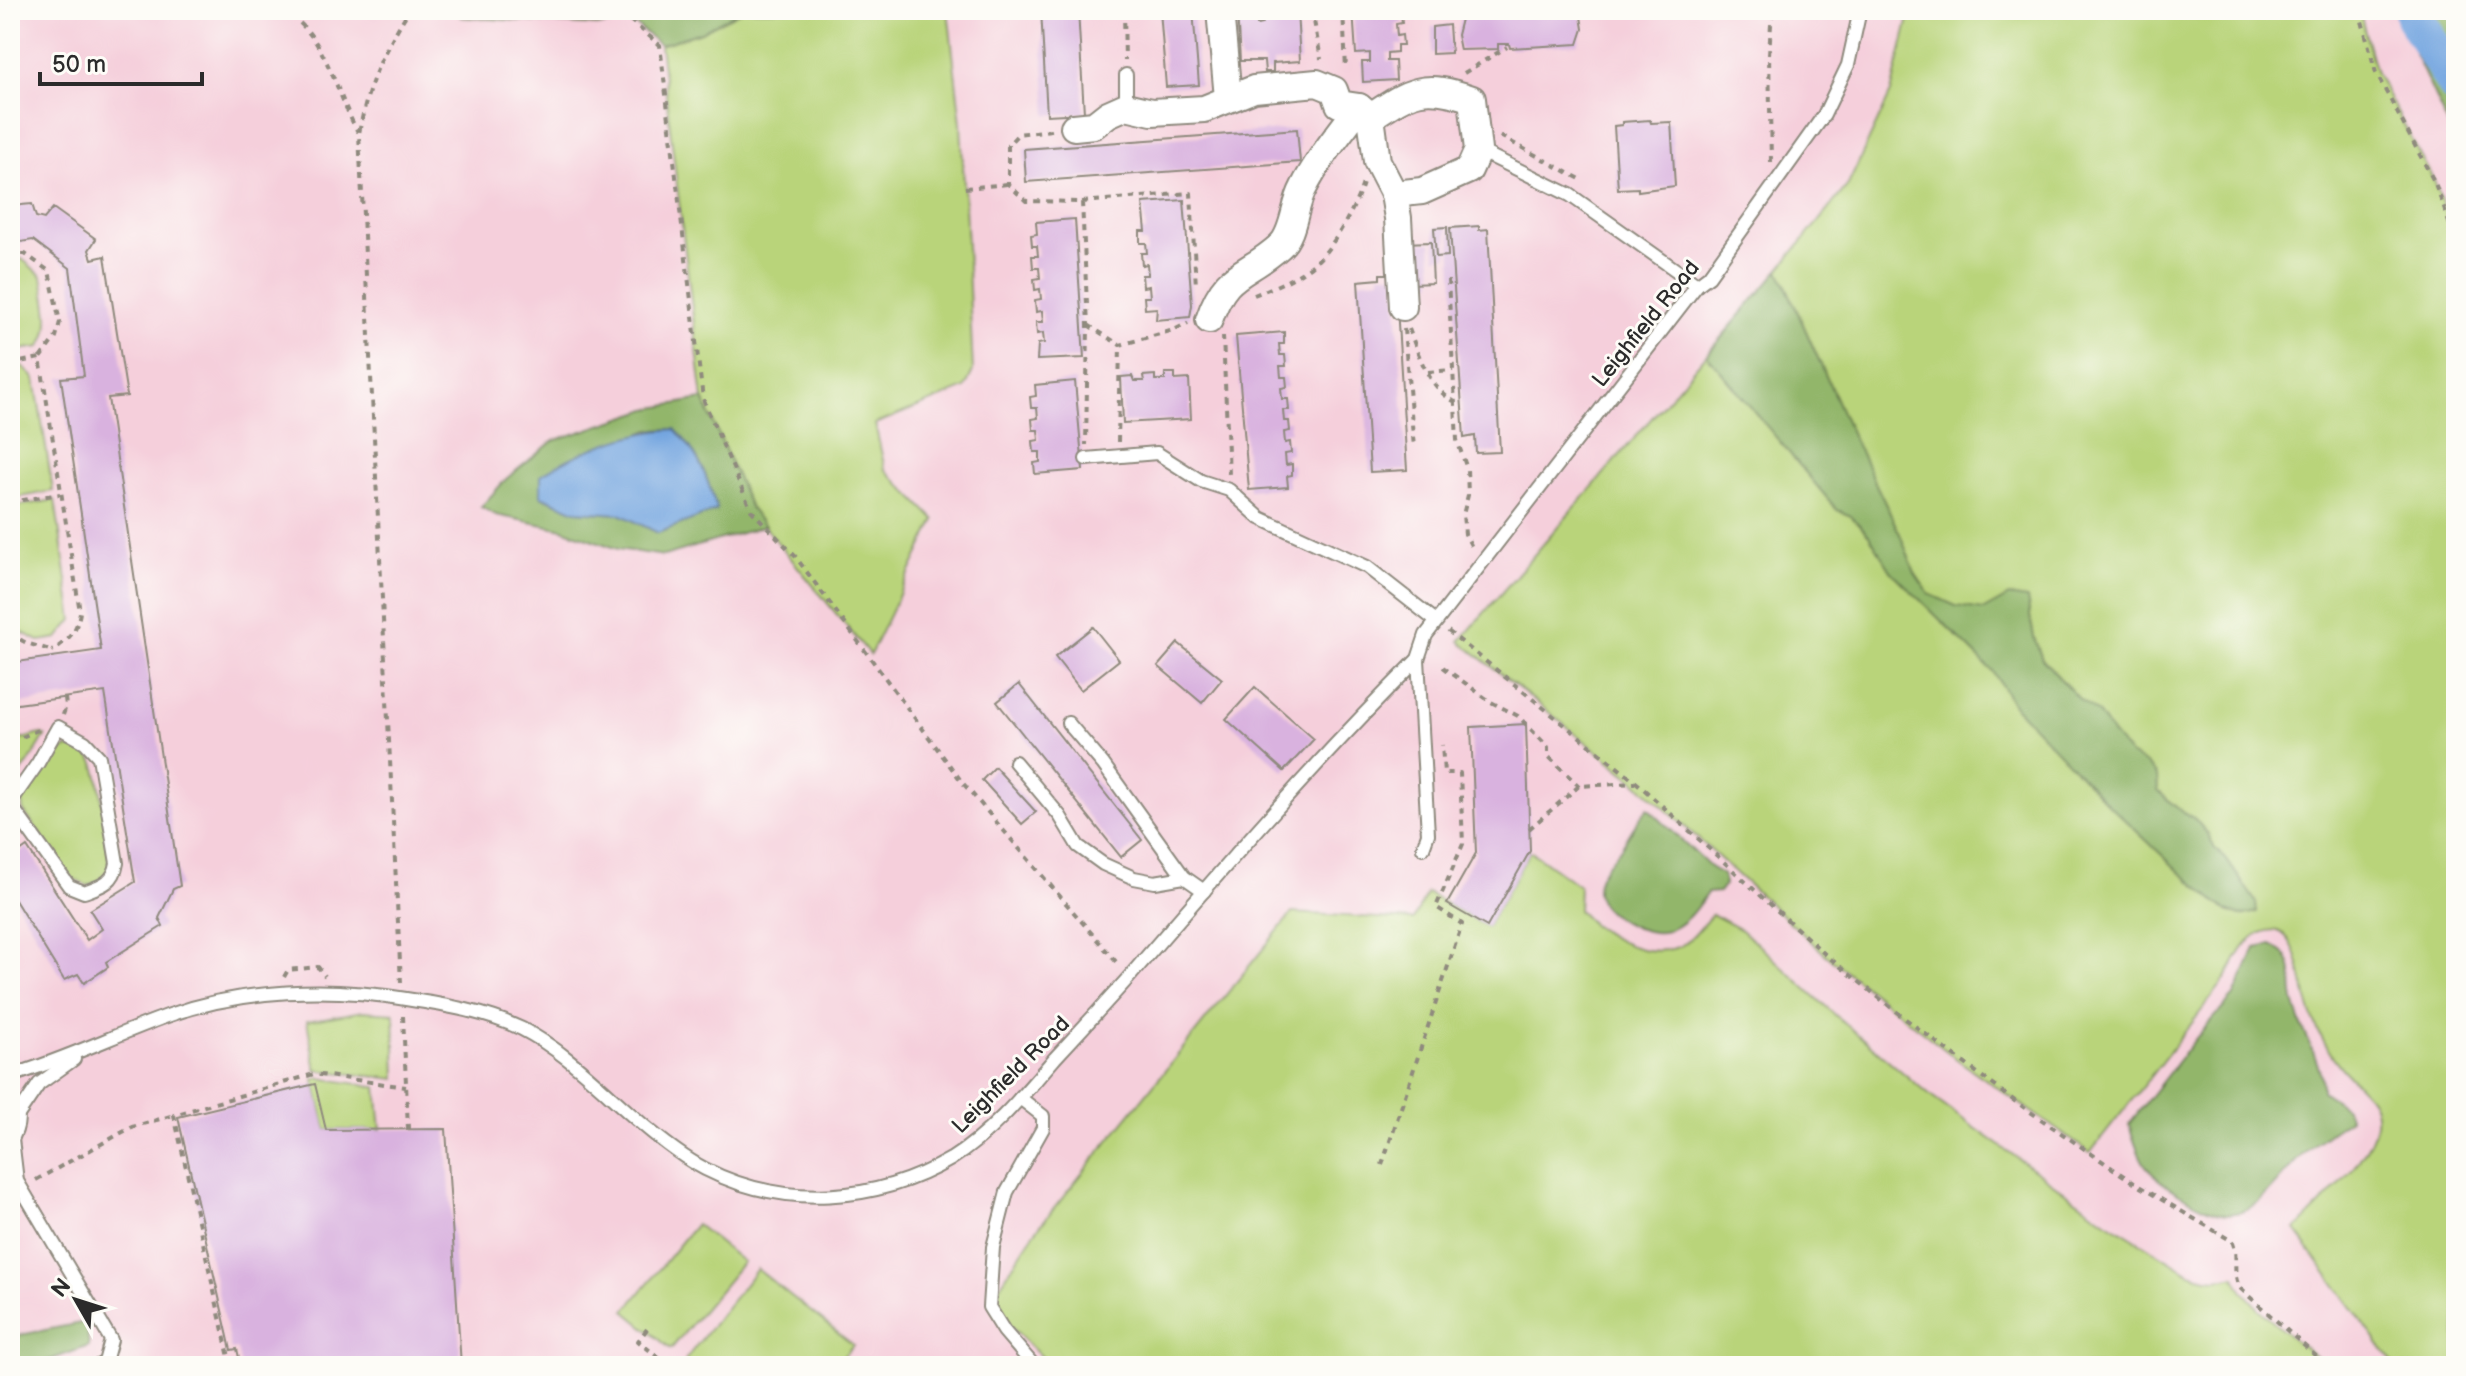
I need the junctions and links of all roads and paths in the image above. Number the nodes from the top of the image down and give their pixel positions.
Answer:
1 (280, 10) edge
2 (409, 10) edge
3 (623, 10) edge
4 (1124, 10) edge
5 (1220, 10) edge
6 (1312, 10) edge
7 (1343, 10) edge
8 (1772, 10) edge
9 (1851, 10) edge
10 (1860, 10) edge
11 (2359, 10) edge
12 (1855, 32) junction
13 (1507, 47) dead end
14 (1323, 66) dead end
15 (1335, 69) dead end
16 (1126, 75) joint
17 (1455, 78) dead end
18 (1228, 98) junction
19 (1126, 106) junction
20 (1365, 112) junction
21 (1074, 127) joint
22 (359, 134) junction
23 (1478, 150) junction
24 (1366, 174) dead end
25 (1008, 184) junction
26 (965, 188) dead end
27 (1773, 188) junction
28 (1394, 194) junction
29 (1082, 202) junction
30 (2456, 242) edge
31 (10, 254) edge
32 (1448, 280) dead end
33 (1697, 285) junction
34 (1196, 287) dead end
35 (1247, 298) dead end
36 (1403, 307) dead end
37 (1216, 323) junction
38 (1088, 325) junction
39 (1120, 345) junction
40 (40, 358) junction
41 (10, 364) edge
42 (1453, 370) junction
43 (1428, 372) junction
44 (1455, 401) junction
45 (1414, 448) dead end
46 (1118, 455) junction
47 (1086, 459) joint
48 (1229, 490) junction
49 (60, 494) junction
50 (10, 502) edge
51 (1480, 565) junction
52 (10, 618) edge
53 (1436, 621) junction
54 (1448, 631) dead end
55 (1418, 659) junction
56 (1443, 667) dead end
57 (65, 698) dead end
58 (66, 706) dead end
59 (1068, 723) dead end
60 (1442, 743) dead end
61 (1015, 762) dead end
62 (1637, 783) junction
63 (1579, 786) junction
64 (10, 803) edge
65 (1529, 829) dead end
66 (1423, 848) dead end
67 (1184, 877) junction
68 (1204, 891) junction
69 (1112, 970) dead end
70 (335, 979) dead end
71 (274, 980) dead end
72 (412, 987) dead end
73 (402, 992) junction
74 (86, 1050) junction
75 (10, 1076) edge
76 (406, 1087) junction
77 (10, 1096) edge
78 (1020, 1098) junction
79 (18, 1115) junction
80 (174, 1115) junction
81 (408, 1129) dead end
82 (11, 1140) edge
83 (1382, 1165) dead end
84 (16, 1182) edge
85 (647, 1329) dead end
86 (103, 1365) edge
87 (231, 1366) edge
88 (669, 1366) edge
89 (1034, 1366) edge
90 (2327, 1366) edge

1 - 22 path
2 - 22 path
3 - 69 path
4 - 16 path
5 - 18 street
6 - 14 path
7 - 15 path
8 - 27 path
9 - 12 lane, Leighfield Road
10 - 12 lane, Leighfield Road
11 - 30 path
12 - 27 lane, Leighfield Road
13 - 17 path
16 - 19 lane
18 - 19 street
18 - 20 street
19 - 21 street
20 - 23 street
20 - 28 street
20 - 37 street
21 - 25 path
22 - 73 path
23 - 28 street
23 - 33 lane
24 - 35 path
25 - 26 path
25 - 29 path
27 - 33 lane, Leighfield Road
28 - 36 street
29 - 34 path
29 - 38 path
31 - 40 path
32 - 42 path
33 - 51 lane, Leighfield Road
37 - 39 path
37 - 48 path
38 - 39 path
38 - 47 path
39 - 46 path
40 - 41 path
40 - 49 path
42 - 43 path
42 - 44 path
43 - 44 path
43 - 45 path
44 - 51 path
46 - 47 lane
46 - 48 lane
48 - 53 lane
49 - 50 path
49 - 52 path
51 - 53 lane, Leighfield Road
53 - 55 lane, Leighfield Road
54 - 62 path
55 - 66 lane
55 - 68 lane, Leighfield Road
56 - 63 path
57 - 58 path
59 - 67 lane
60 - 83 path
61 - 67 lane
62 - 63 path
62 - 90 path
63 - 65 path
64 - 64 lane
67 - 68 lane
68 - 78 lane, Leighfield Road
70 - 71 path
72 - 73 path
73 - 74 lane, Leighfield Road
73 - 76 path
73 - 78 lane, Leighfield Road
74 - 75 lane
74 - 79 lane
76 - 80 path
76 - 81 path
77 - 79 lane
78 - 89 lane
79 - 82 lane
80 - 84 path
80 - 87 path
82 - 84 lane
84 - 86 lane
85 - 88 path

